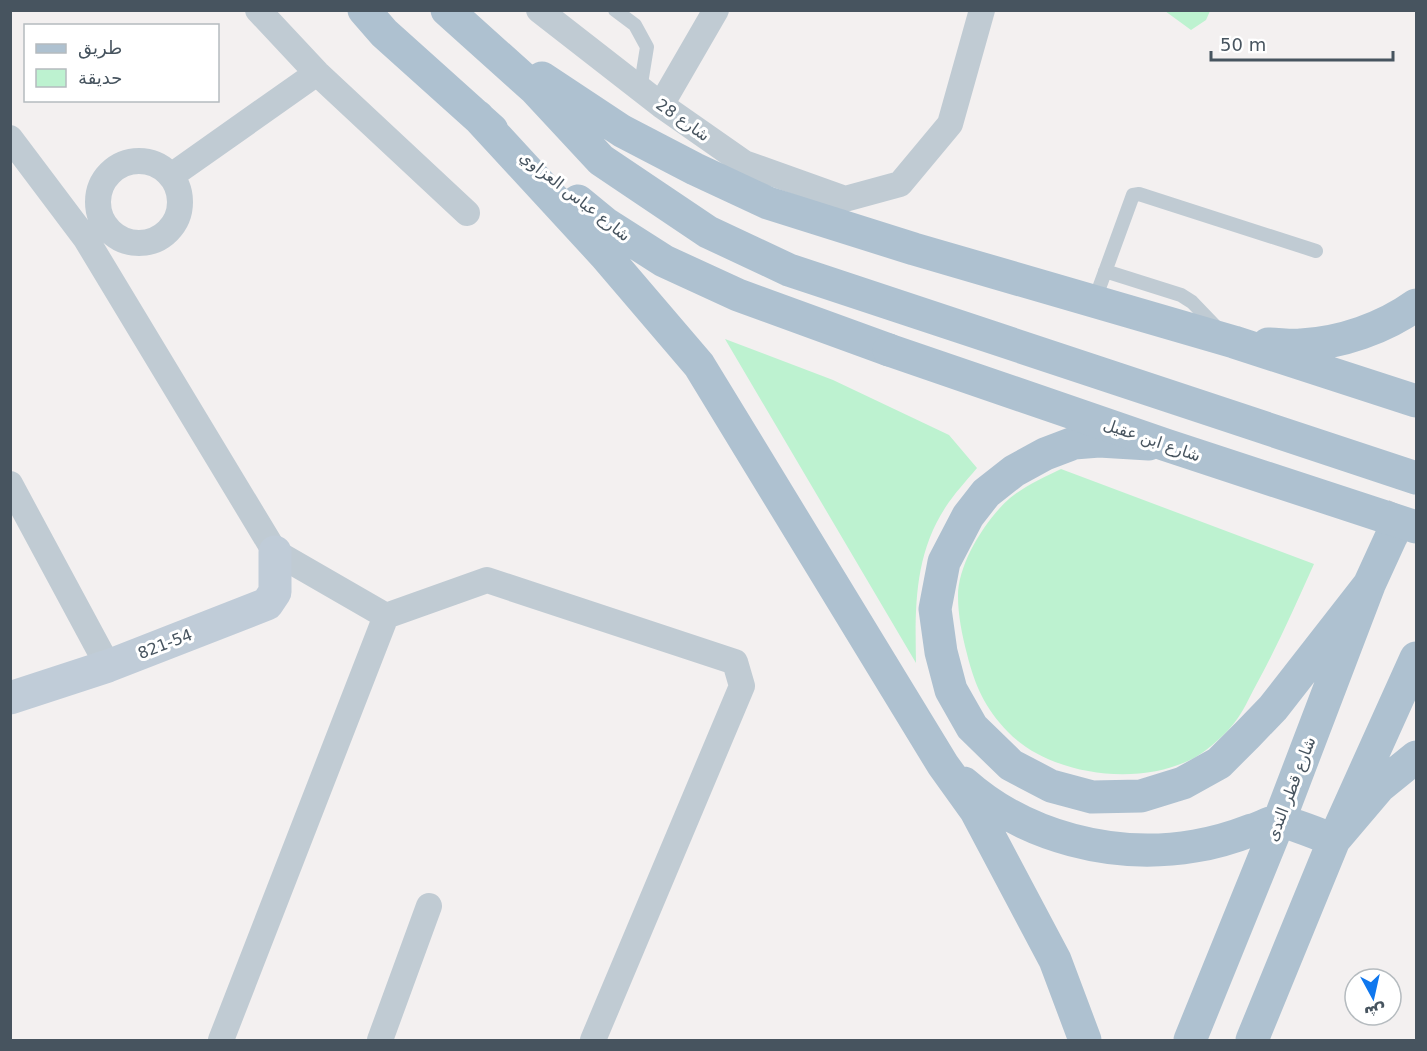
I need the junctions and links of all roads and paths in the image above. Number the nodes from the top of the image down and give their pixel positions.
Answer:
1 (258, 10) edge
2 (364, 10) edge
3 (447, 10) edge
4 (538, 10) edge
5 (615, 10) edge
6 (716, 10) edge
7 (982, 10) edge
8 (472, 33) junction
9 (317, 74) junction
10 (640, 90) junction
11 (661, 105) junction
12 (477, 116) junction
13 (10, 138) edge
14 (171, 176) junction
15 (468, 213) dead end
16 (95, 233) junction
17 (1316, 251) dead end
18 (1105, 271) junction
19 (1094, 302) junction
20 (1416, 305) edge
21 (1232, 341) junction
22 (889, 350) joint
23 (1416, 401) edge
24 (1166, 446) junction
25 (1416, 478) edge
26 (10, 484) edge
27 (1404, 532) edge
28 (274, 552) junction
29 (1369, 585) junction
30 (386, 616) junction
31 (1416, 658) edge
32 (108, 666) junction
33 (10, 698) edge
34 (1416, 757) edge
35 (943, 765) junction
36 (1279, 821) junction
37 (1334, 840) junction
38 (429, 906) dead end
39 (221, 1041) edge
40 (380, 1041) edge
41 (593, 1041) edge
42 (1085, 1041) edge
43 (1190, 1041) edge
44 (1252, 1041) edge

1 - 9 street
2 - 12 main road, شارع عباس العزاوي
3 - 8 main road
4 - 10 street, شارع 28
5 - 10 lane
6 - 11 street
7 - 11 street, شارع 28
8 - 19 main road
8 - 25 main road
9 - 14 street
9 - 15 street
10 - 11 street, شارع 28
12 - 22 main road, شارع عباس العزاوي
12 - 35 main road
13 - 16 street
14 - 16 street
14 - 16 street
16 - 28 street
17 - 18 lane
18 - 19 lane
18 - 21 lane
19 - 21 main road
20 - 21 main road
21 - 23 main road
22 - 24 main road, شارع ابن عقيل, bridge
24 - 27 main road, شارع ابن عقيل, bridge
24 - 29 main road
26 - 32 street
27 - 29 main road, شارع قطر الندى
28 - 30 street
28 - 32 street, 821-54
29 - 36 main road, شارع قطر الندى
30 - 39 street
30 - 41 street
31 - 37 main road
32 - 33 street, 821-54
34 - 37 main road
35 - 36 main road
35 - 42 main road
36 - 37 main road
36 - 43 main road, شارع قطر الندى
37 - 44 main road
38 - 40 street

